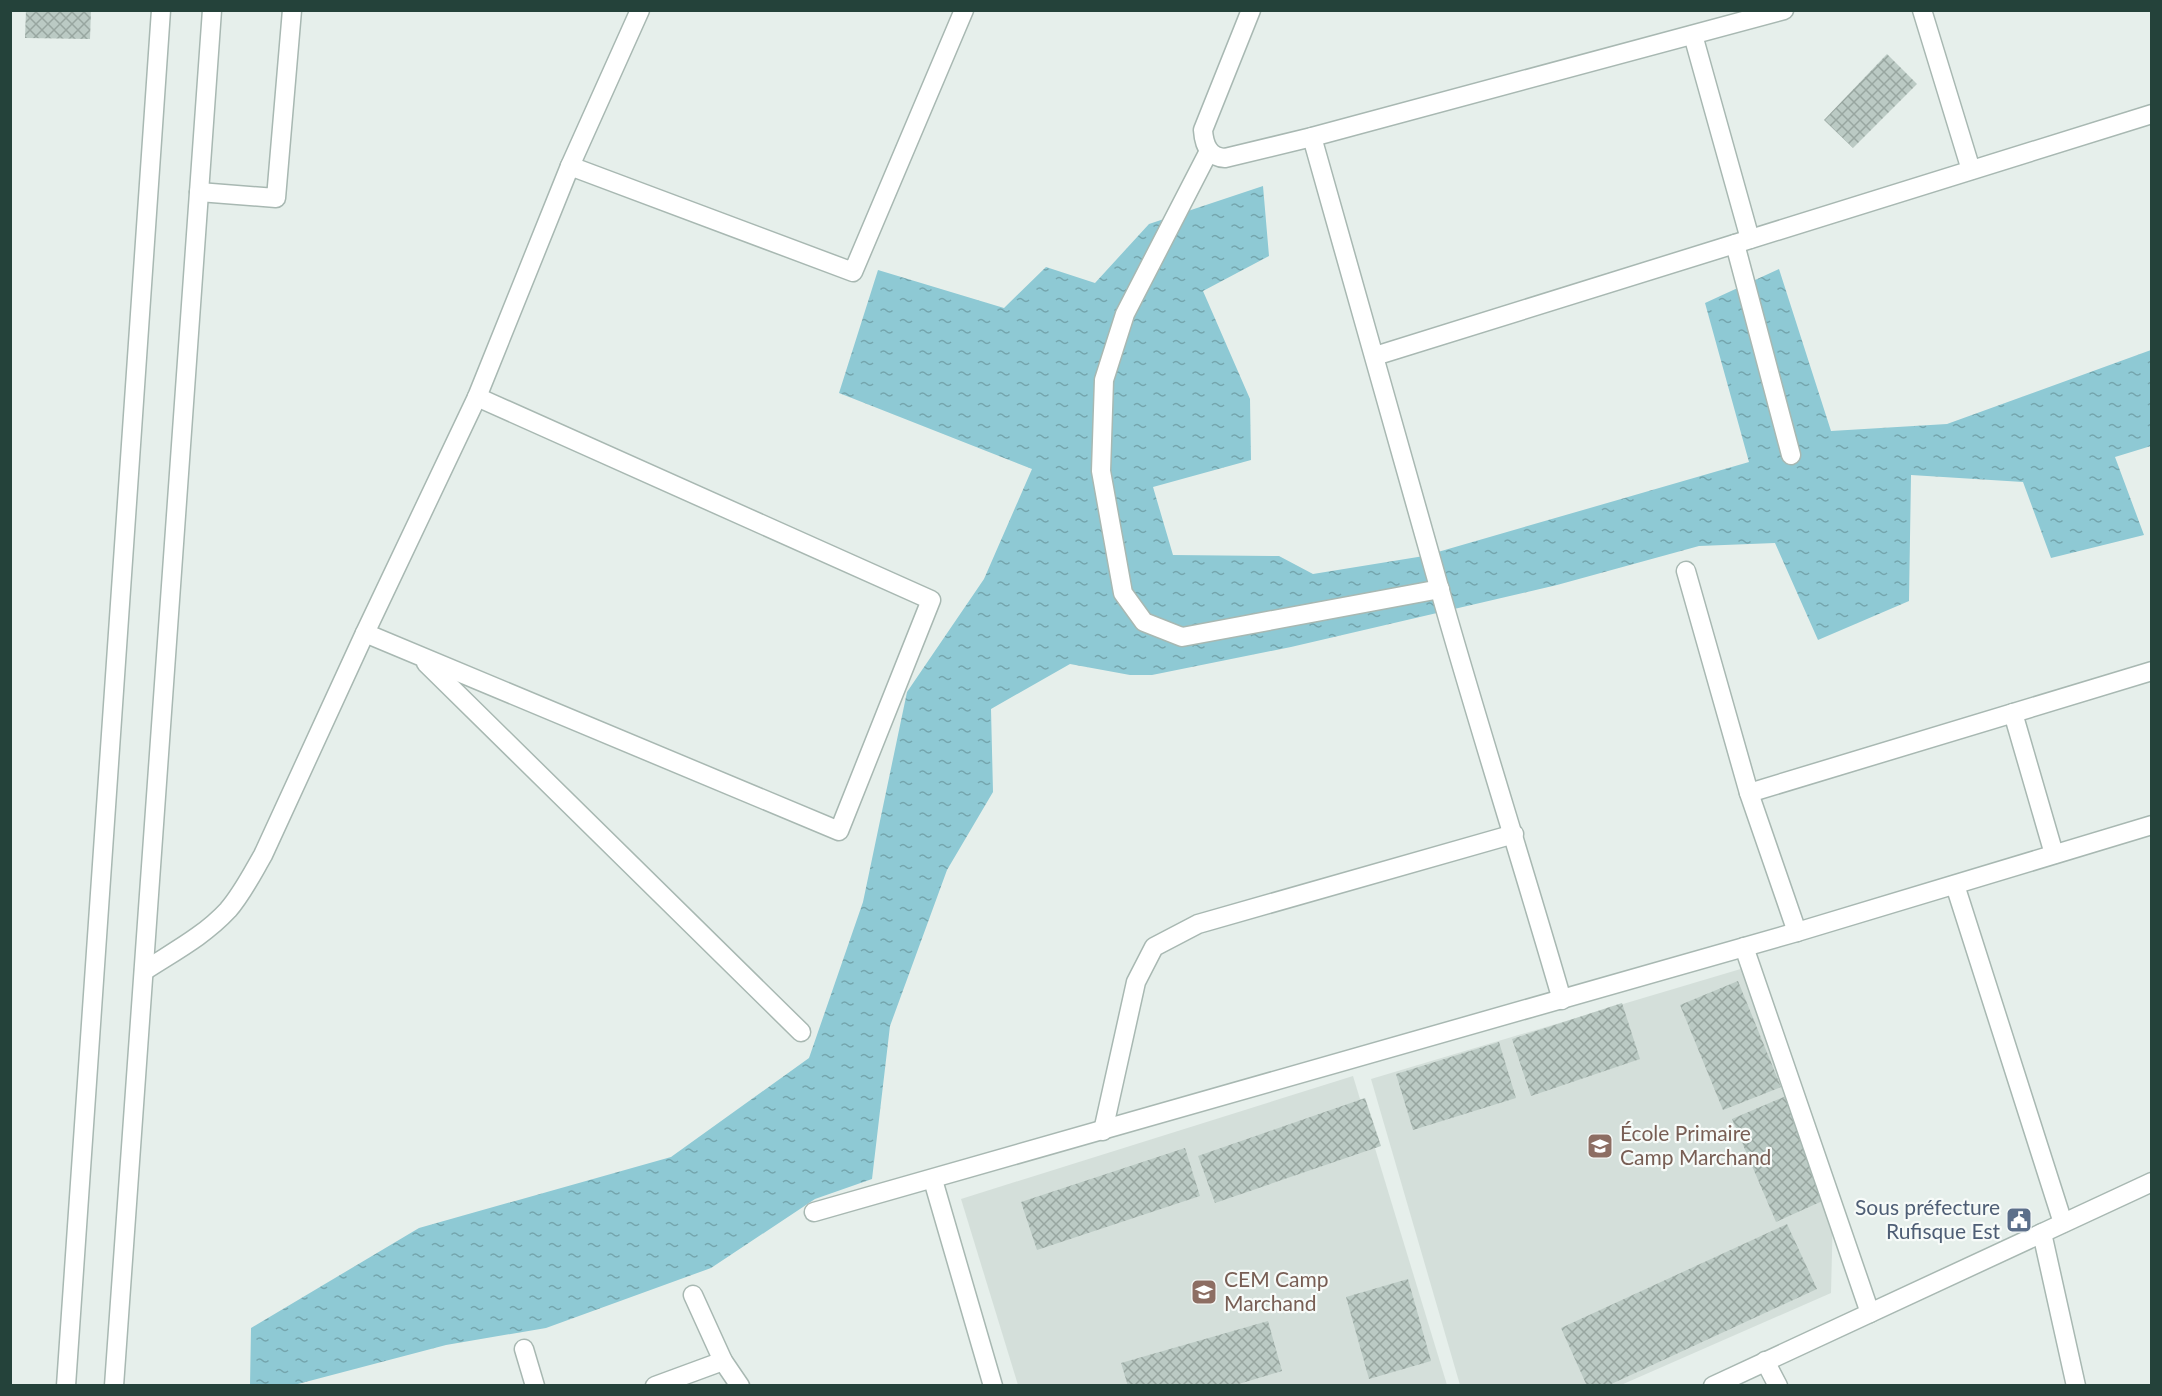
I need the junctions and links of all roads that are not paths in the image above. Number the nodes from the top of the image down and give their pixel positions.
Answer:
1 (161, 10) edge
2 (212, 10) edge
3 (292, 10) edge
4 (640, 10) edge
5 (964, 10) edge
6 (1251, 10) edge
7 (1784, 10) edge
8 (1922, 10) edge
9 (1693, 35) junction
10 (2151, 114) edge
11 (1312, 137) junction
12 (1209, 151) junction
13 (570, 166) junction
14 (1971, 170) junction
15 (199, 192) junction
16 (1742, 242) junction
17 (1375, 356) junction
18 (477, 397) junction
19 (1791, 455) dead end
20 (1686, 571) dead end
21 (1440, 589) junction
22 (365, 633) junction
23 (418, 655) junction
24 (2151, 671) edge
25 (2013, 713) junction
26 (1749, 793) junction
27 (2151, 825) edge
28 (1514, 834) junction
29 (2054, 854) junction
30 (1955, 885) junction
31 (1797, 932) junction
32 (1744, 947) junction
33 (144, 970) junction
34 (1562, 1000) junction
35 (801, 1032) dead end
36 (1103, 1131) junction
37 (933, 1180) junction
38 (2151, 1182) edge
39 (814, 1212) dead end
40 (2063, 1223) junction
41 (2042, 1233) junction
42 (693, 1295) dead end
43 (1870, 1313) junction
44 (524, 1349) dead end
45 (723, 1361) junction
46 (1765, 1361) junction
47 (66, 1386) edge
48 (114, 1386) edge
49 (535, 1386) edge
50 (655, 1386) edge
51 (740, 1386) edge
52 (993, 1386) edge
53 (1713, 1386) edge
54 (1778, 1386) edge
55 (2076, 1386) edge

1 - 47 street
2 - 15 street
3 - 15 street
4 - 13 street
5 - 13 street
6 - 12 street
7 - 9 street
8 - 14 street
9 - 11 street
9 - 16 street
10 - 14 street
11 - 12 street
11 - 17 street
12 - 21 street
13 - 18 street
14 - 16 street
15 - 33 street
16 - 17 street
16 - 19 street
17 - 21 street
18 - 22 street
18 - 23 street
20 - 26 street
21 - 28 street
22 - 23 street
22 - 33 street
23 - 35 street
24 - 25 street
25 - 26 street
25 - 29 street
26 - 31 street
27 - 29 street
28 - 34 street
28 - 36 street
29 - 30 street
30 - 31 street
30 - 40 street
31 - 32 street
32 - 34 street
32 - 43 street
33 - 48 street
34 - 36 street
36 - 37 street
37 - 39 street
37 - 52 street
38 - 40 street
40 - 41 street
41 - 43 street
41 - 55 street
42 - 45 street
43 - 46 street
44 - 49 street
45 - 50 street
45 - 51 street
46 - 53 street
46 - 54 street

